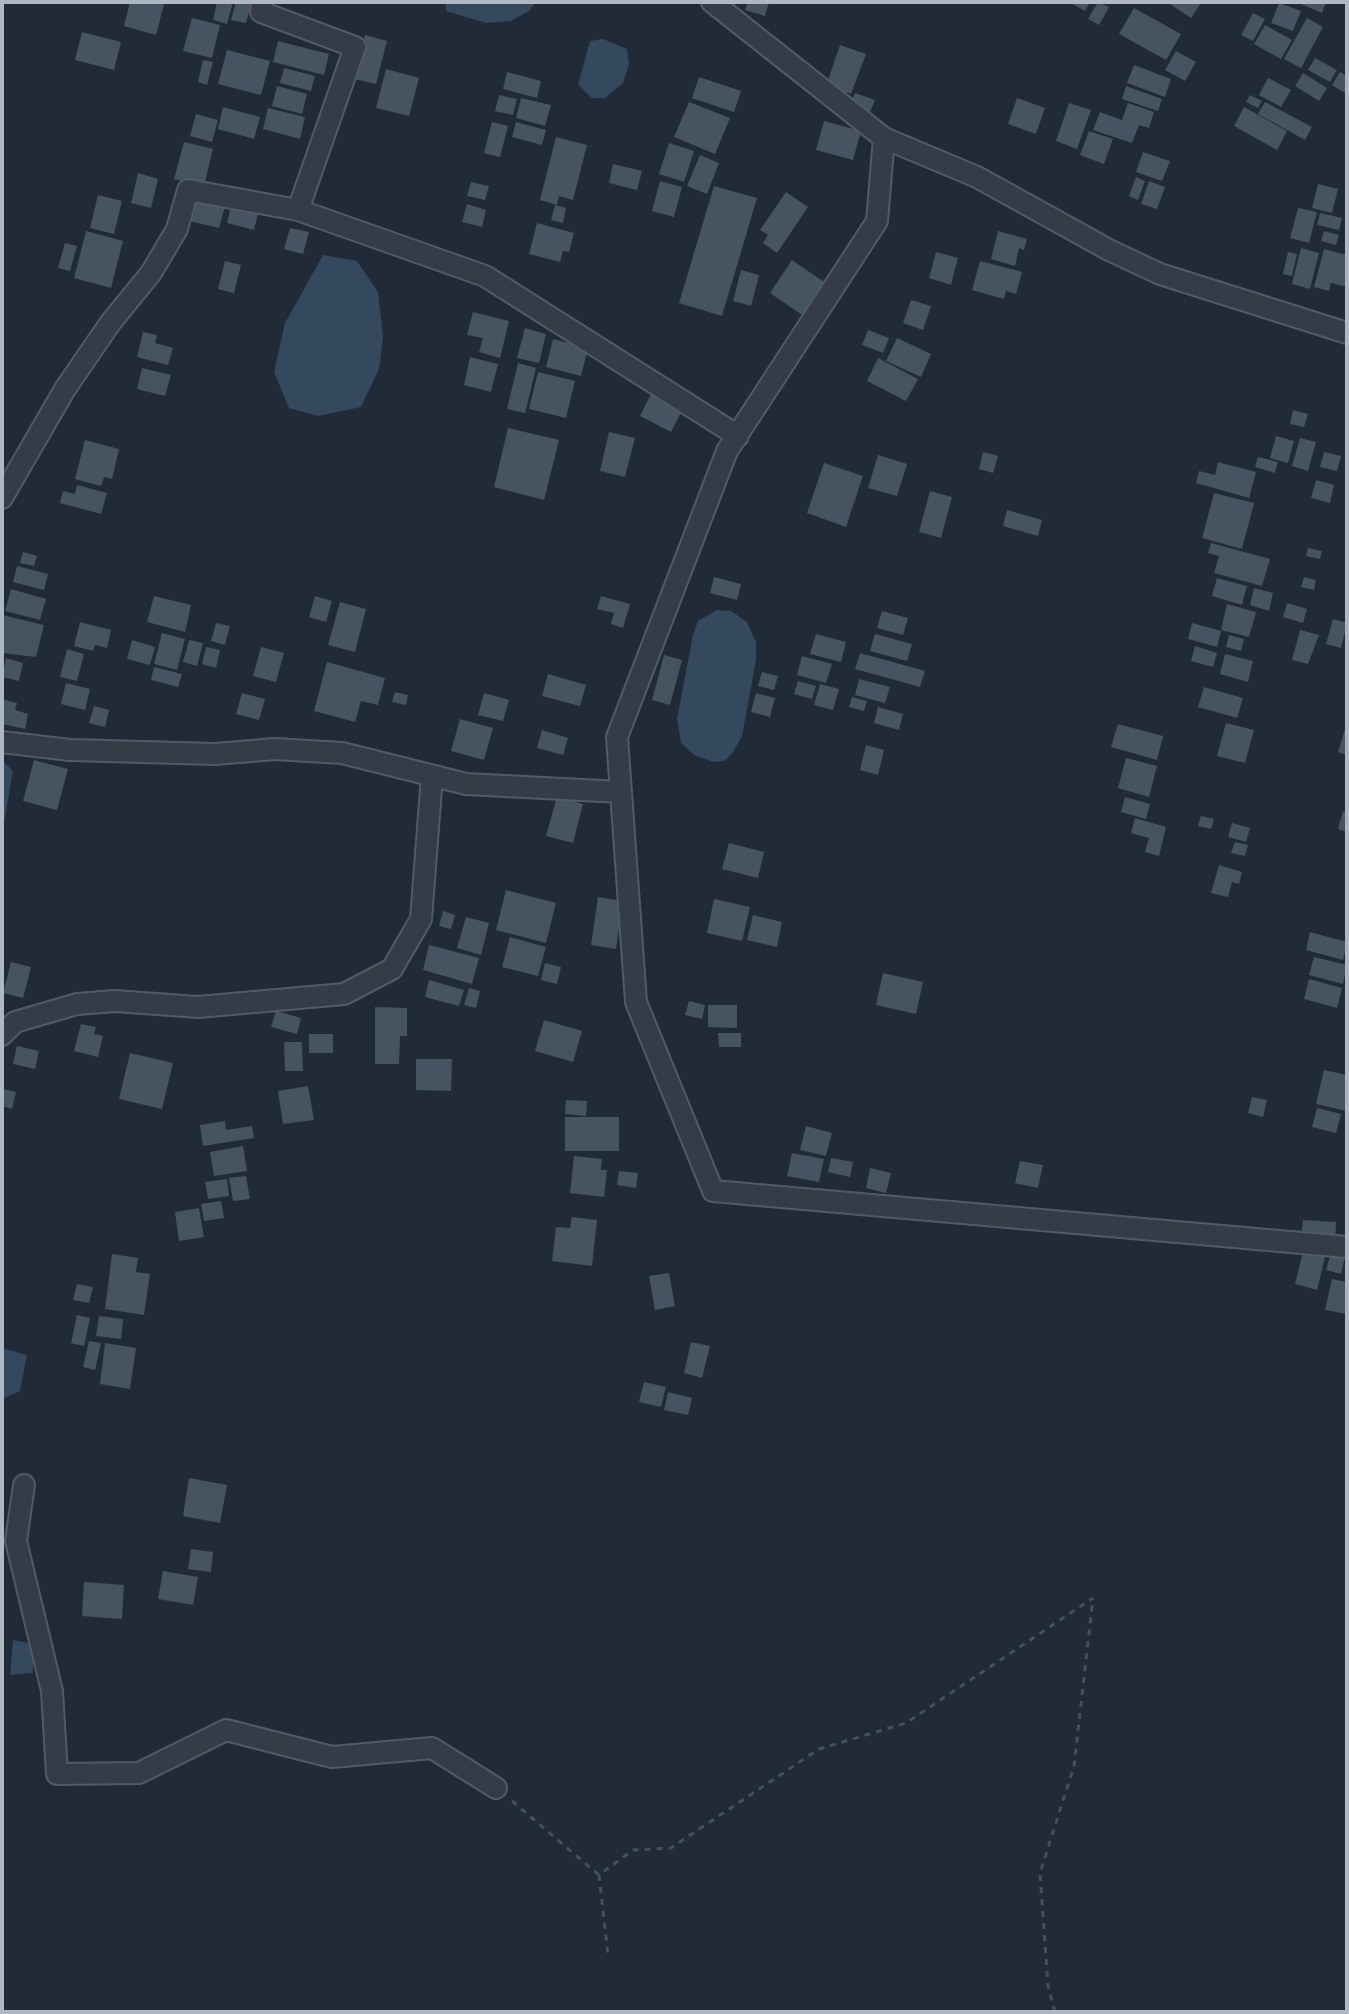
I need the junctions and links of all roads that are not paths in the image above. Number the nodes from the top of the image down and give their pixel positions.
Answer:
1 (262, 2) edge
2 (712, 2) edge
3 (884, 138) junction
4 (298, 210) junction
5 (1347, 333) edge
6 (738, 436) junction
7 (2, 498) edge
8 (2, 742) edge
9 (432, 776) junction
10 (621, 792) junction
11 (2, 1035) edge
12 (1347, 1247) edge
13 (24, 1485) dead end
14 (496, 1788) road end

1 - 4 street
2 - 3 street
3 - 5 street
3 - 6 street
4 - 6 street
4 - 7 street
6 - 10 street
8 - 9 street
9 - 10 street
9 - 11 street
10 - 12 street
13 - 14 street

